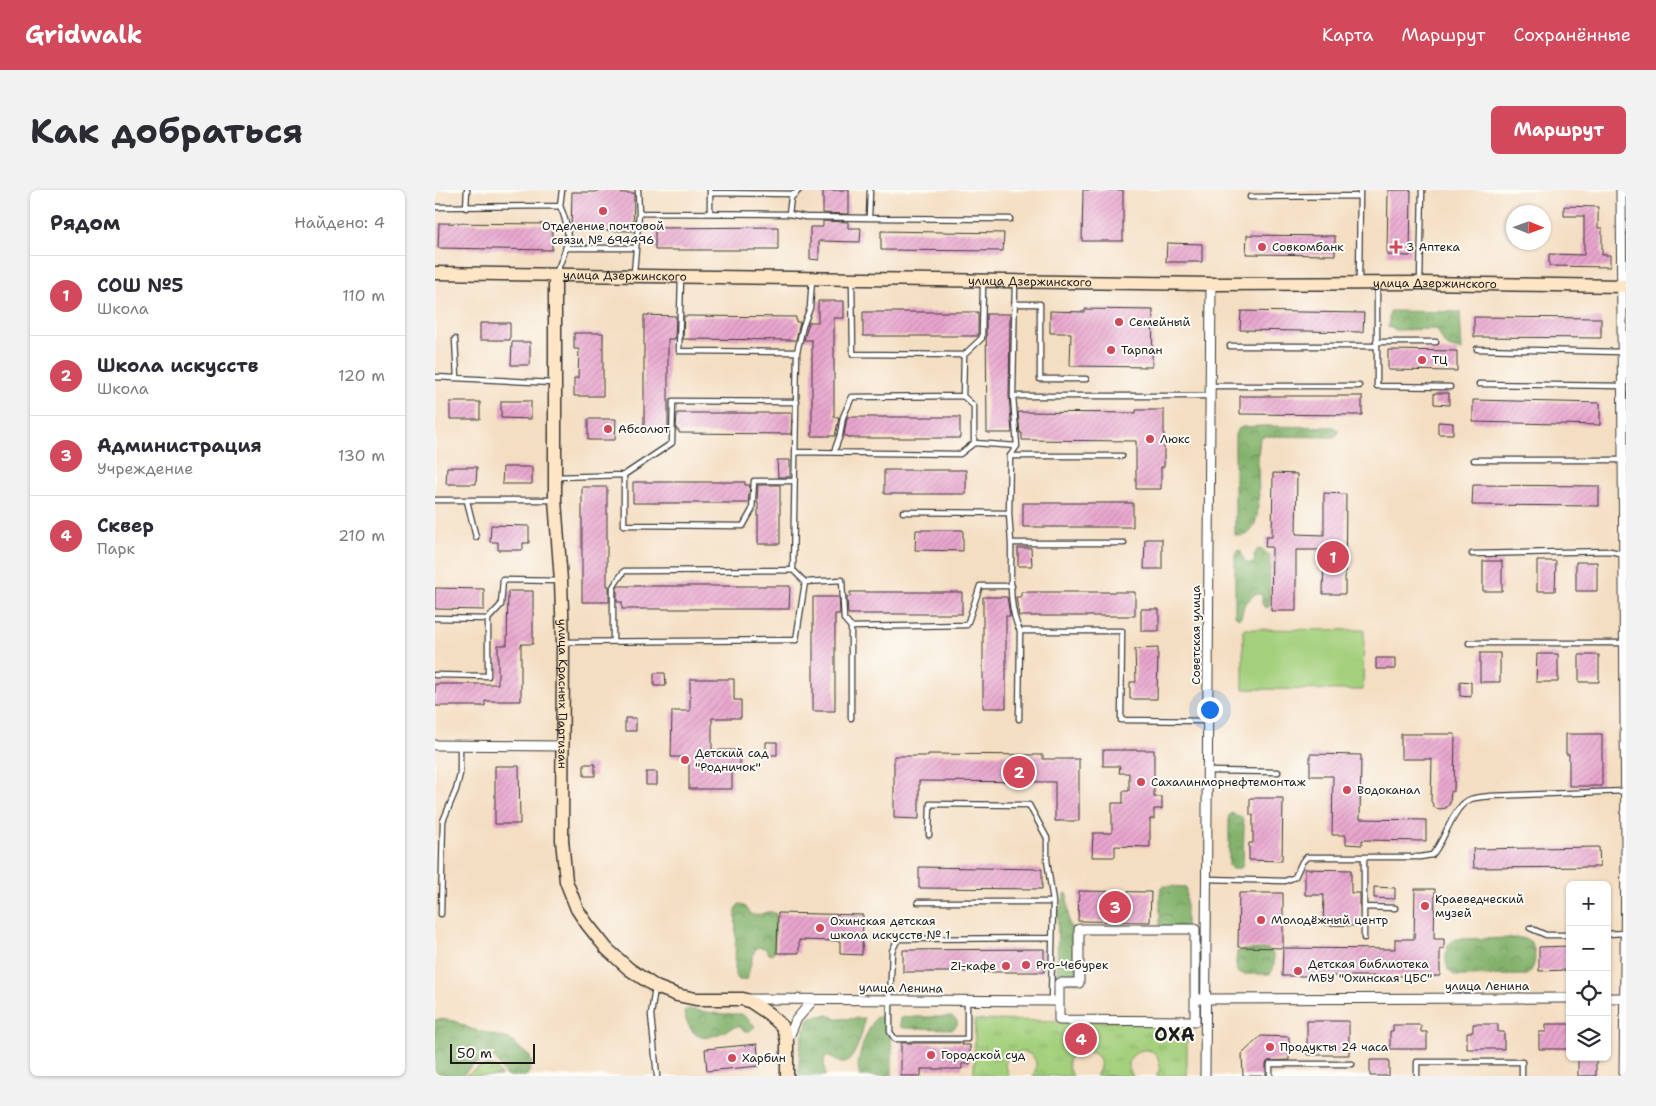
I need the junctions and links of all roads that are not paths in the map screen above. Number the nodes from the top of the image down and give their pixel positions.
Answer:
1 (467, 190) edge
2 (562, 190) edge
3 (637, 190) edge
4 (799, 190) edge
5 (870, 190) edge
6 (1360, 190) edge
7 (1422, 190) edge
8 (1621, 190) edge
9 (710, 191) edge
10 (794, 194) junction
11 (1360, 196) junction
12 (1250, 197) dead end
13 (560, 206) junction
14 (435, 208) edge
15 (466, 208) junction
16 (639, 213) junction
17 (710, 213) junction
18 (789, 214) junction
19 (869, 218) junction
20 (1010, 219) dead end
21 (567, 248) junction
22 (635, 248) junction
23 (435, 273) edge
24 (555, 275) junction
25 (634, 276) junction
26 (681, 277) junction
27 (812, 279) junction
28 (853, 280) junction
29 (983, 281) junction
30 (1015, 282) junction
31 (1359, 283) junction
32 (1420, 283) junction
33 (1211, 284) junction
34 (1377, 284) junction
35 (1624, 285) edge
36 (1015, 304) junction
37 (455, 339) dead end
38 (1436, 342) dead end
39 (1376, 344) junction
40 (1230, 346) dead end
41 (1477, 349) dead end
42 (797, 352) junction
43 (1622, 352) junction
44 (963, 355) junction
45 (1624, 369) edge
46 (435, 377) edge
47 (457, 378) junction
48 (1086, 379) dead end
49 (555, 383) junction
50 (1479, 384) dead end
51 (1359, 386) dead end
52 (1622, 386) junction
53 (1450, 387) dead end
54 (1209, 391) junction
55 (963, 396) junction
56 (1013, 396) junction
57 (797, 402) junction
58 (1624, 432) edge
59 (974, 443) junction
60 (1017, 446) junction
61 (796, 452) junction
62 (834, 452) junction
63 (1011, 456) junction
64 (1122, 456) dead end
65 (1474, 460) dead end
66 (1623, 460) junction
67 (623, 475) junction
68 (555, 477) junction
69 (794, 481) junction
70 (435, 500) edge
71 (555, 500) junction
72 (467, 501) junction
73 (903, 512) dead end
74 (1009, 513) junction
75 (476, 537) dead end
76 (1011, 543) junction
77 (1124, 543) dead end
78 (1472, 554) dead end
79 (1623, 554) junction
80 (793, 570) junction
81 (561, 581) junction
82 (805, 582) junction
83 (1012, 586) junction
84 (435, 618) edge
85 (488, 619) junction
86 (851, 627) junction
87 (1020, 631) junction
88 (613, 641) junction
89 (563, 642) junction
90 (1624, 643) junction
91 (1469, 644) dead end
92 (435, 675) edge
93 (1625, 690) edge
94 (851, 718) dead end
95 (1019, 719) dead end
96 (1208, 721) junction
97 (435, 745) edge
98 (460, 745) junction
99 (563, 746) junction
100 (1208, 771) junction
101 (1278, 772) dead end
102 (1626, 791) edge
103 (929, 834) dead end
104 (1626, 848) edge
105 (1364, 857) junction
106 (1207, 878) junction
107 (919, 902) dead end
108 (1053, 902) junction
109 (1365, 908) junction
110 (1395, 908) dead end
111 (441, 914) dead end
112 (1529, 928) dead end
113 (1626, 933) edge
114 (1611, 934) edge
115 (1566, 935) edge
116 (1052, 938) junction
117 (1364, 938) dead end
118 (655, 986) junction
119 (1566, 998) edge
120 (1611, 998) edge
121 (1625, 998) edge
122 (743, 999) junction
123 (1195, 999) junction
124 (1206, 999) junction
125 (813, 1000) junction
126 (890, 1001) junction
127 (967, 1001) junction
128 (1055, 1001) junction
129 (787, 1042) junction
130 (1352, 1064) dead end
131 (657, 1076) edge
132 (787, 1076) edge
133 (1205, 1076) edge
134 (1270, 1076) edge
135 (1417, 1076) edge
136 (1521, 1076) edge
137 (1624, 1076) edge

1 - 15 lane
2 - 13 lane
3 - 16 lane
4 - 10 lane
5 - 19 lane
6 - 11 lane
7 - 32 lane
8 - 35 street
9 - 10 lane
9 - 17 lane
10 - 18 lane
11 - 12 lane
11 - 31 lane
13 - 15 lane
13 - 21 lane
14 - 15 lane
16 - 17 lane
16 - 22 lane
17 - 18 lane
18 - 19 lane
19 - 20 lane
21 - 22 lane
21 - 24 lane
22 - 25 lane
23 - 24 street, улица Дзержинского
24 - 25 street, улица Дзержинского
24 - 49 street, улица Красных Партизан
25 - 26 street, улица Дзержинского
26 - 27 street, улица Дзержинского
26 - 42 lane
27 - 28 street, улица Дзержинского
27 - 42 lane
28 - 29 street, улица Дзержинского
28 - 44 lane
29 - 30 street, улица Дзержинского
29 - 44 lane
30 - 33 street, улица Дзержинского
30 - 36 lane
31 - 33 street, улица Дзержинского
31 - 34 street, улица Дзержинского
32 - 34 street, улица Дзержинского
32 - 35 street, улица Дзержинского
33 - 54 street, Советская улица
34 - 39 lane
35 - 43 street
36 - 48 lane
36 - 56 lane
37 - 47 lane
38 - 39 lane
39 - 40 lane
39 - 53 lane
41 - 43 lane
42 - 57 lane
43 - 45 street
44 - 55 lane
45 - 52 street
46 - 47 lane
47 - 49 lane
49 - 68 street, улица Красных Партизан
50 - 52 lane
51 - 54 lane
52 - 58 street
54 - 56 lane
54 - 96 street, Советская улица
55 - 59 lane
55 - 62 lane
56 - 60 lane
57 - 61 lane
57 - 67 lane
58 - 66 street
59 - 60 lane
59 - 62 lane
60 - 63 lane
61 - 62 lane
61 - 69 lane
63 - 64 lane
63 - 74 lane
65 - 66 lane
66 - 79 street
67 - 68 lane
67 - 69 lane
68 - 71 street, улица Красных Партизан
69 - 80 lane
70 - 72 lane
71 - 72 lane
71 - 81 street, улица Красных Партизан
72 - 75 lane
73 - 74 lane
74 - 76 lane
76 - 77 lane
76 - 83 lane
78 - 79 lane
79 - 90 street
80 - 82 lane
80 - 88 lane
81 - 85 lane
81 - 89 street, улица Красных Партизан
82 - 86 lane
82 - 88 lane
83 - 86 lane
83 - 87 lane
84 - 85 lane
85 - 92 lane
86 - 94 lane
87 - 95 lane
87 - 96 lane
88 - 89 lane
89 - 99 street, улица Красных Партизан
90 - 91 lane
90 - 93 street
93 - 102 street
96 - 100 street, Советская улица
97 - 98 street
98 - 99 street
98 - 111 lane
99 - 118 street, улица Красных Партизан
100 - 101 lane
100 - 106 street, Советская улица
102 - 104 street
102 - 105 lane
103 - 108 lane
104 - 113 street
105 - 106 lane
105 - 109 lane
106 - 124 street, Советская улица
107 - 108 lane
108 - 116 lane
109 - 110 lane
109 - 117 lane
112 - 115 lane
113 - 114 lane
113 - 121 street
116 - 126 lane
116 - 128 lane
118 - 122 street, улица Красных Партизан
118 - 131 lane
119 - 124 street, улица Ленина
120 - 121 street
121 - 137 street
122 - 125 street, улица Ленина
122 - 129 street
123 - 124 street, улица Ленина
123 - 128 street
123 - 128 street
124 - 133 street, Советская улица
125 - 126 street, улица Ленина
125 - 129 street
126 - 127 street, улица Ленина
126 - 127 lane
127 - 128 street, улица Ленина
129 - 132 street
130 - 134 lane
135 - 136 lane

